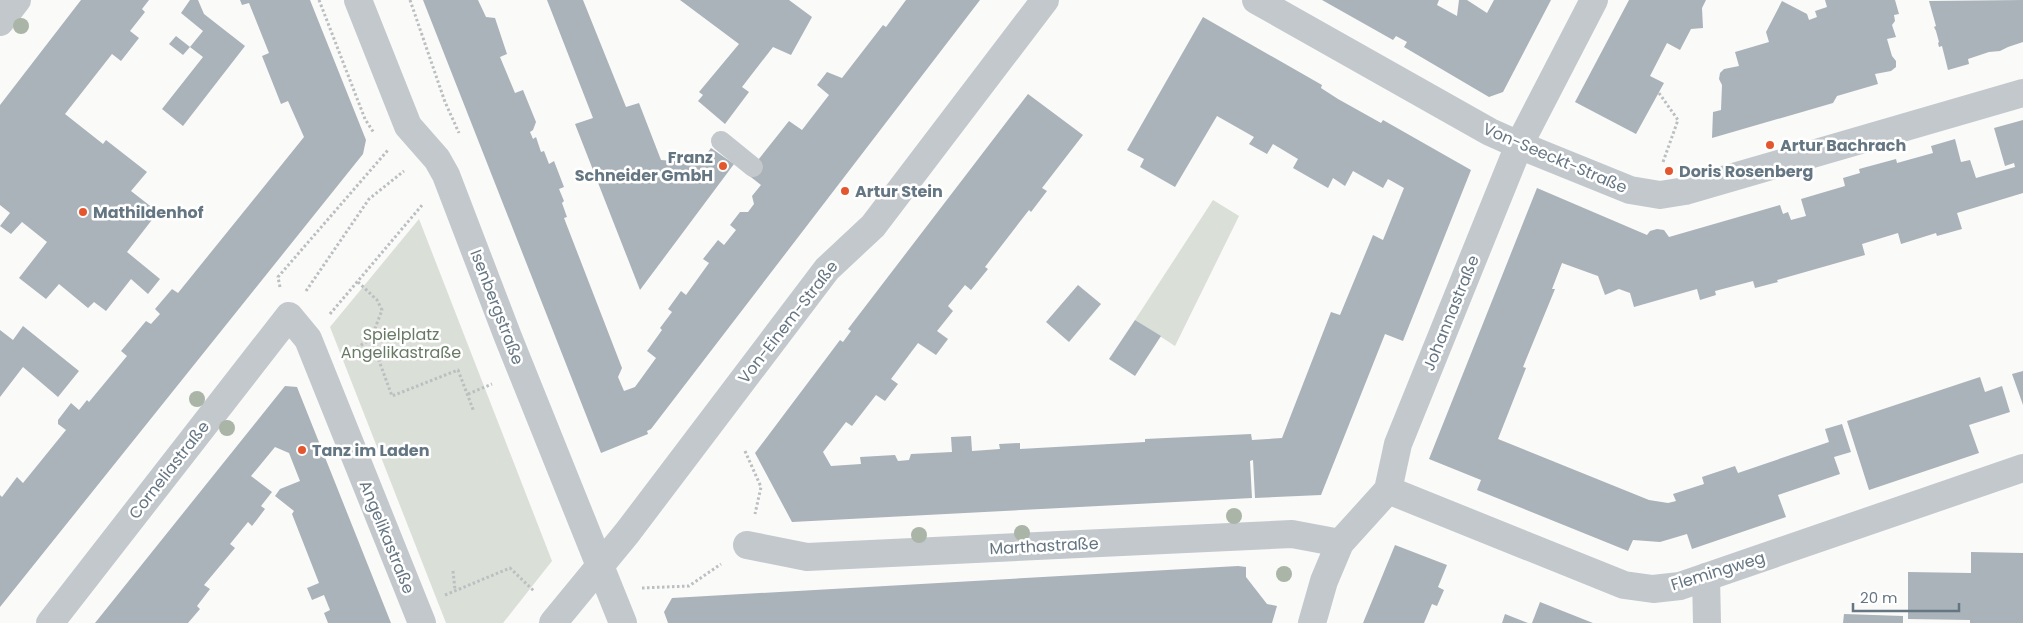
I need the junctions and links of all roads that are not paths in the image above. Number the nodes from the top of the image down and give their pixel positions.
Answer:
1 (17, 0) edge
2 (358, 0) edge
3 (1045, 0) edge
4 (1256, 0) edge
5 (1594, 0) edge
6 (0, 22) edge
7 (2023, 92) edge
8 (721, 142) dead end
9 (1519, 145) junction
10 (753, 166) dead end
11 (289, 316) joint
12 (2023, 468) edge
13 (1388, 490) junction
14 (1340, 543) junction
15 (747, 545) road end
16 (600, 564) junction
17 (1706, 577) junction
18 (50, 623) edge
19 (422, 623) edge
20 (553, 623) edge
21 (623, 623) edge
22 (1312, 623) edge
23 (1707, 623) edge

1 - 6 street
2 - 16 street, Isenbergstraße
3 - 16 street, Von-Einem-Straße
4 - 9 street, Von-Seeckt-Straße
5 - 9 street, Johannastraße
7 - 9 street, Von-Seeckt-Straße
8 - 10 lane
9 - 13 street, Johannastraße
11 - 18 street, Corneliastraße
11 - 19 street, Angelikastraße
12 - 17 street, Flemingweg
13 - 14 street, Johannastraße
13 - 17 street, Flemingweg
14 - 15 street, Marthastraße
14 - 22 street, Johannastraße
16 - 20 street, Von-Einem-Straße
16 - 21 street, Isenbergstraße
17 - 23 street

